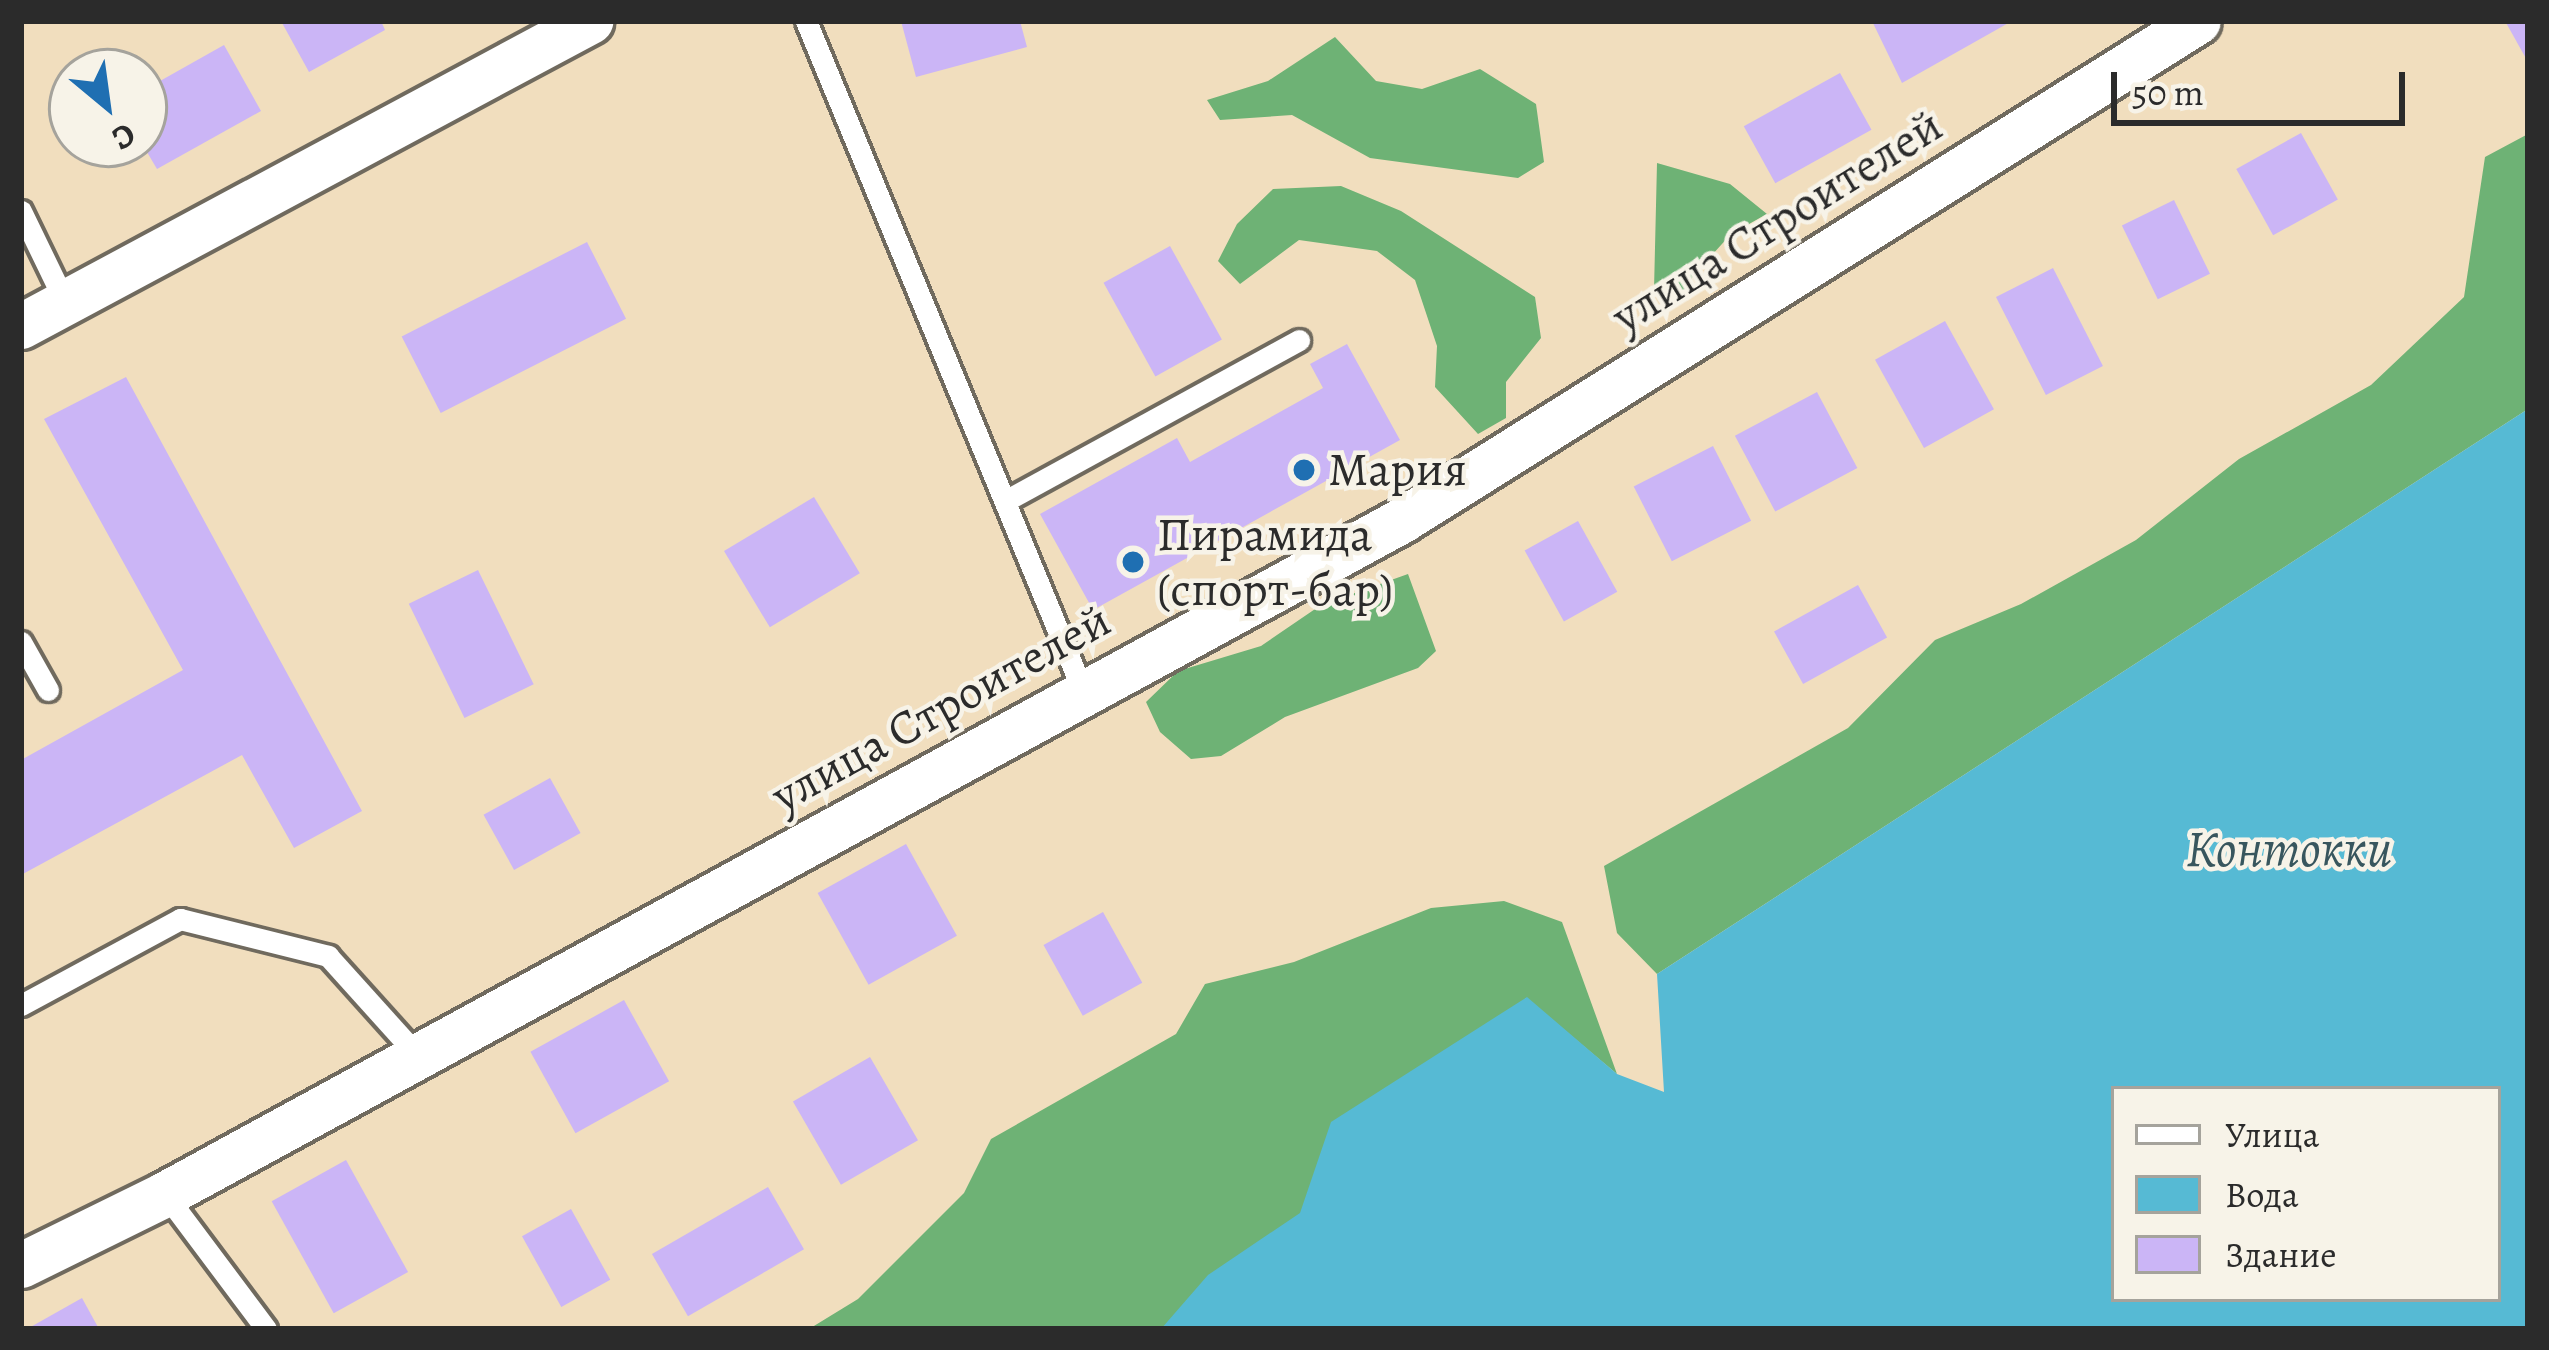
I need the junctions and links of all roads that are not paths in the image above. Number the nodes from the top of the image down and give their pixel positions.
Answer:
1 (590, 21) edge
2 (806, 21) edge
3 (2198, 21) edge
4 (21, 211) edge
5 (65, 302) junction
6 (21, 326) edge
7 (1299, 340) dead end
8 (1007, 500) junction
9 (21, 641) edge
10 (48, 690) dead end
11 (1083, 691) junction
12 (21, 1005) edge
13 (417, 1055) junction
14 (165, 1194) junction
15 (21, 1264) edge
16 (266, 1329) edge

1 - 5 street
2 - 8 lane
3 - 11 street, улица Строителей
4 - 5 lane
5 - 6 street
7 - 8 lane
8 - 11 lane
9 - 10 lane
11 - 13 street, улица Строителей
12 - 13 lane
13 - 14 street, улица Строителей
14 - 15 street, улица Строителей
14 - 16 lane

